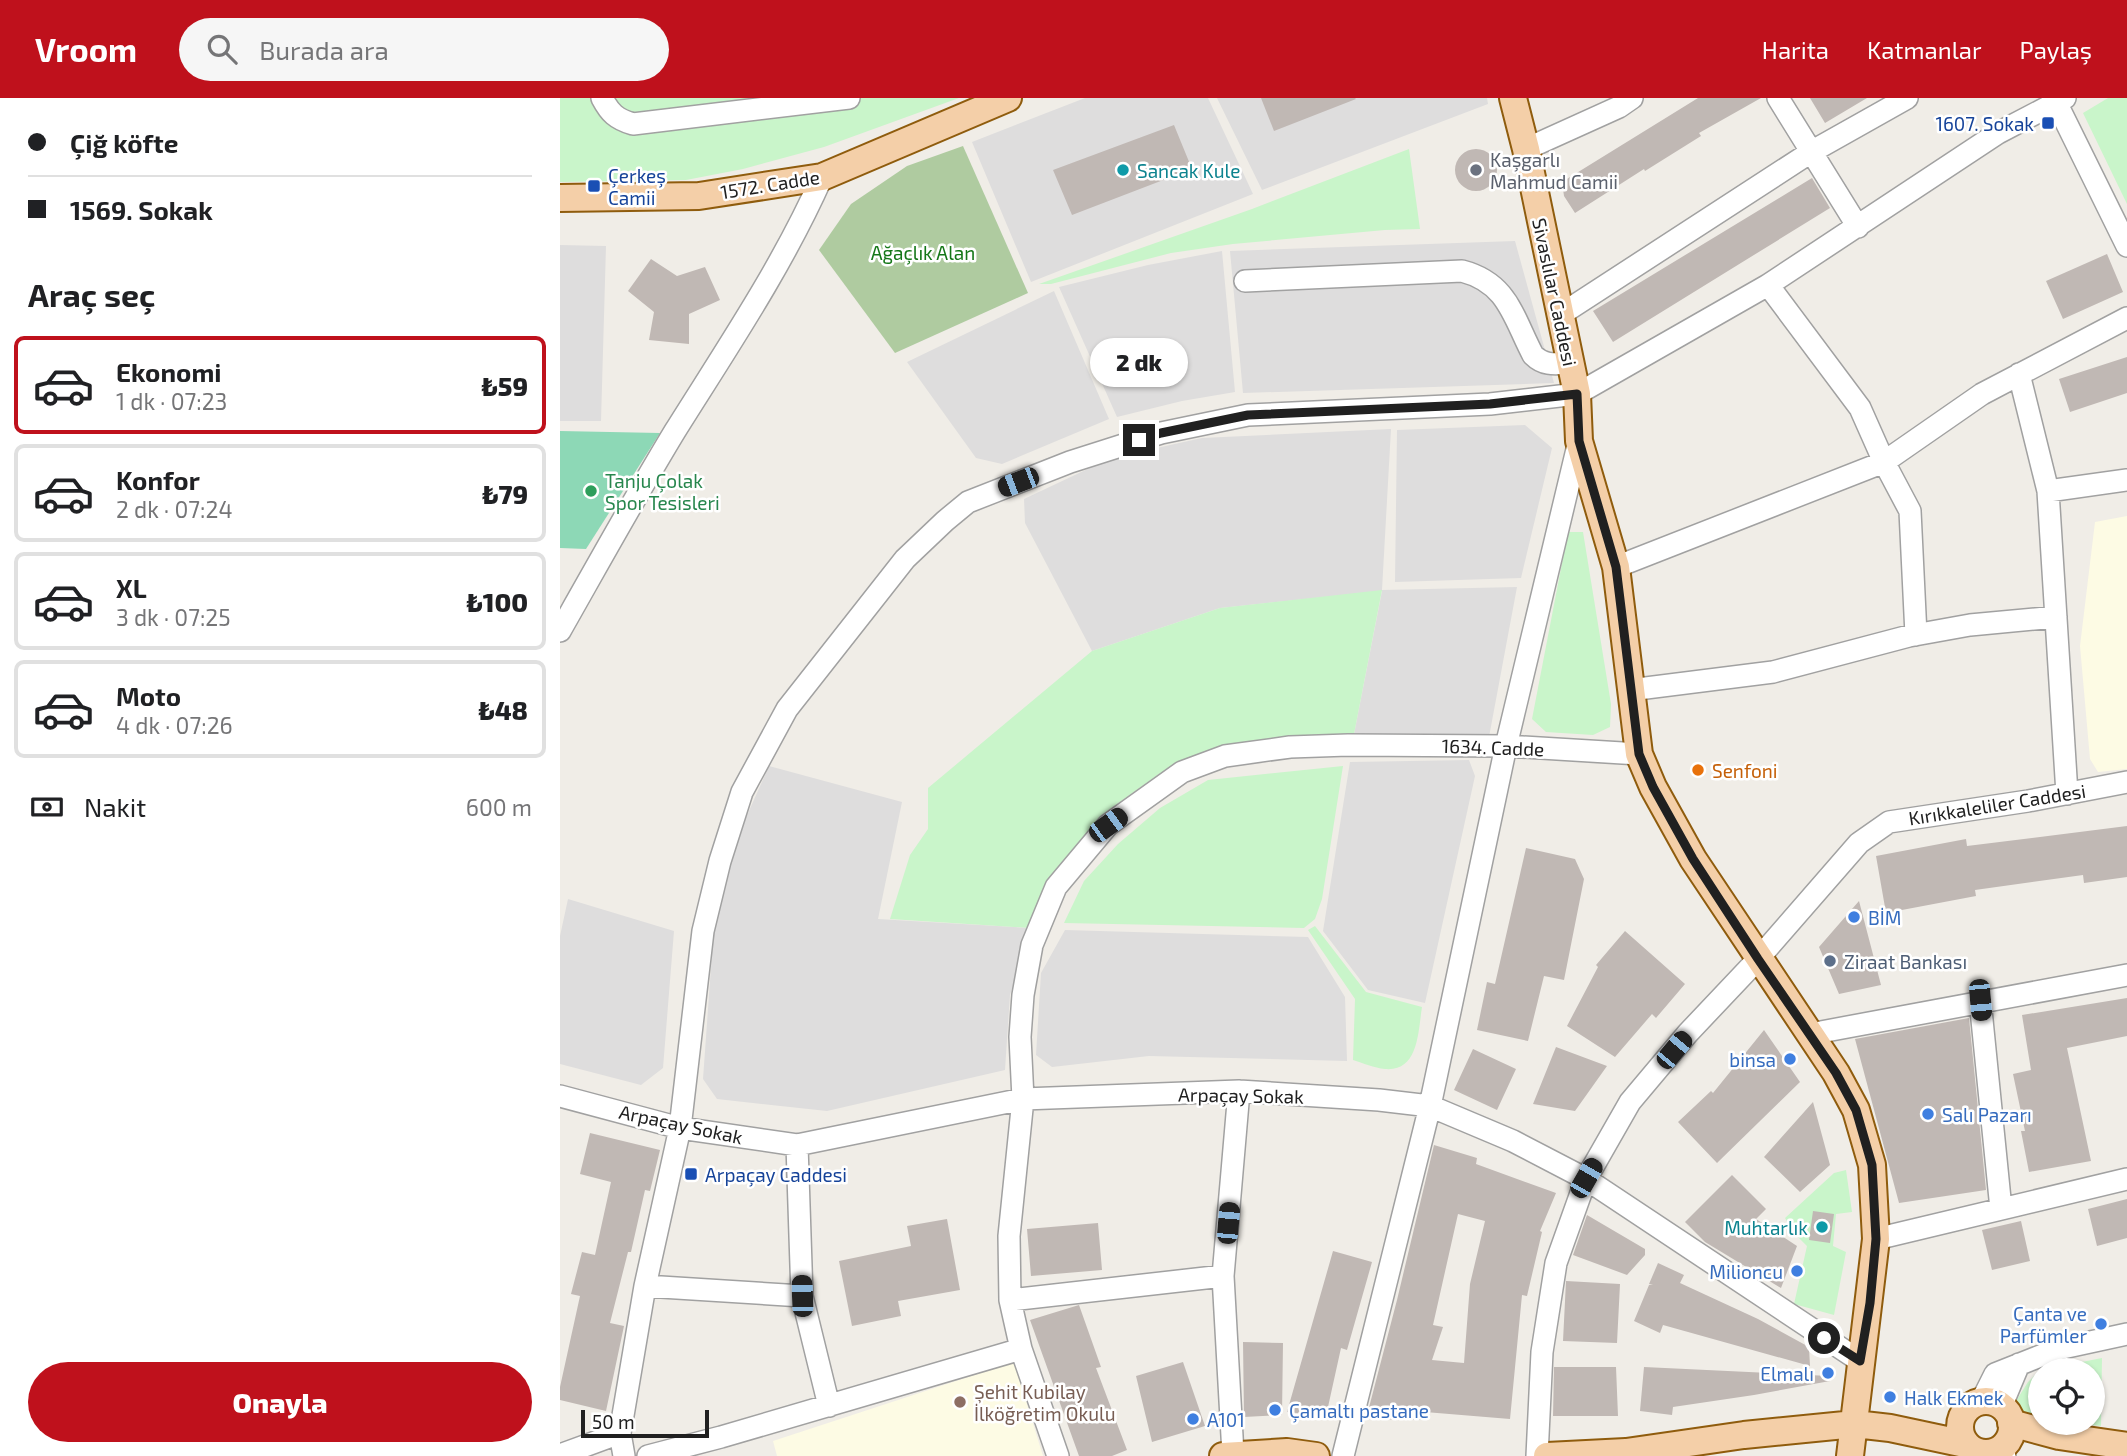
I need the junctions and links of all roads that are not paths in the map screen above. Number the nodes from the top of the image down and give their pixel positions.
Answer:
1 (602, 98) edge
2 (849, 98) edge
3 (1007, 98) edge
4 (1513, 98) edge
5 (1632, 98) edge
6 (1778, 98) edge
7 (1907, 98) edge
8 (2060, 100) edge
9 (1526, 149) junction
10 (1811, 152) junction
11 (822, 177) junction
12 (560, 198) edge
13 (1858, 227) junction
14 (2127, 246) edge
15 (1245, 281) dead end
16 (1768, 285) junction
17 (1560, 315) junction
18 (2127, 318) edge
19 (1570, 363) junction
20 (2020, 374) junction
21 (1577, 394) junction
22 (1579, 441) junction
23 (1884, 462) junction
24 (2127, 480) edge
25 (2049, 491) junction
26 (1616, 567) junction
27 (2056, 617) junction
28 (560, 631) edge
29 (1916, 635) junction
30 (1630, 690) junction
31 (1506, 746) junction
32 (1639, 754) junction
33 (2127, 782) edge
34 (2067, 793) junction
35 (1758, 959) junction
36 (2127, 975) edge
37 (1980, 1000) junction
38 (1810, 1034) junction
39 (1239, 1091) junction
40 (560, 1096) edge
41 (1023, 1099) junction
42 (1430, 1106) junction
43 (680, 1128) junction
44 (797, 1145) junction
45 (1586, 1178) junction
46 (2127, 1179) edge
47 (2001, 1209) junction
48 (1876, 1239) junction
49 (1223, 1276) junction
50 (645, 1286) junction
51 (802, 1296) junction
52 (1010, 1300) junction
53 (2127, 1334) edge
54 (1021, 1349) junction
55 (1860, 1361) junction
56 (829, 1406) junction
57 (1856, 1424) junction
58 (620, 1433) junction
59 (1989, 1434) edge
60 (2127, 1446) edge
61 (560, 1455) edge
62 (1228, 1455) edge
63 (624, 1456) edge
64 (648, 1456) edge
65 (1058, 1456) edge
66 (1316, 1456) edge
67 (1343, 1456) edge
68 (1537, 1456) edge
69 (1546, 1456) edge
70 (1850, 1456) edge

1 - 2 street
3 - 11 main road, 1572. Cadde
4 - 9 main road, Sivaslılar Caddesi
5 - 9 street
6 - 10 street
7 - 10 street
8 - 13 street
8 - 14 street
9 - 17 main road, Sivaslılar Caddesi
10 - 13 street
10 - 17 street
11 - 12 main road, 1572. Cadde
11 - 28 street
13 - 16 street
15 - 19 street
16 - 21 street
16 - 23 street
17 - 19 main road, Sivaslılar Caddesi
18 - 20 street
19 - 21 main road, Sivaslılar Caddesi
20 - 23 street
20 - 25 street
21 - 22 main road, Sivaslılar Caddesi
21 - 43 street
22 - 26 main road, Sivaslılar Caddesi
22 - 31 street
23 - 26 street
23 - 29 street
24 - 25 street
25 - 27 street
26 - 30 main road, Sivaslılar Caddesi
27 - 29 street
27 - 34 street
29 - 30 street
30 - 32 main road, Sivaslılar Caddesi
31 - 32 street, 1634. Cadde
31 - 41 street, 1634. Cadde
31 - 42 street
32 - 35 main road, Sivaslılar Caddesi
33 - 34 street, Kırıkkaleliler Caddesi
34 - 35 street, Kırıkkaleliler Caddesi
35 - 38 main road, Sivaslılar Caddesi
35 - 45 street, Kırıkkaleliler Caddesi
36 - 37 street
37 - 38 street
37 - 47 street
38 - 48 main road, Sivaslılar Caddesi
39 - 41 street, Arpaçay Sokak
39 - 42 street, Arpaçay Sokak
39 - 49 street
40 - 43 street, Arpaçay Sokak
41 - 44 street, Arpaçay Sokak
41 - 52 street, 1634. Cadde
42 - 45 street, Arpaçay Sokak
42 - 67 street
43 - 44 street, Arpaçay Sokak
43 - 50 street
44 - 51 street
45 - 55 street, Arpaçay Sokak
45 - 68 street, Kırıkkaleliler Caddesi
46 - 47 street
47 - 48 street
48 - 55 main road, Sivaslılar Caddesi
49 - 52 street
49 - 62 street
50 - 51 street
50 - 58 street
51 - 56 street
52 - 54 street, 1634. Cadde
53 - 59 street
54 - 56 street
54 - 65 street, 1634. Cadde
55 - 57 main road, Sivaslılar Caddesi
56 - 64 street
57 - 59 main road
57 - 69 main road
57 - 70 main road, Sivaslılar Caddesi
58 - 61 street
58 - 63 street
59 - 60 main road
62 - 66 main road

